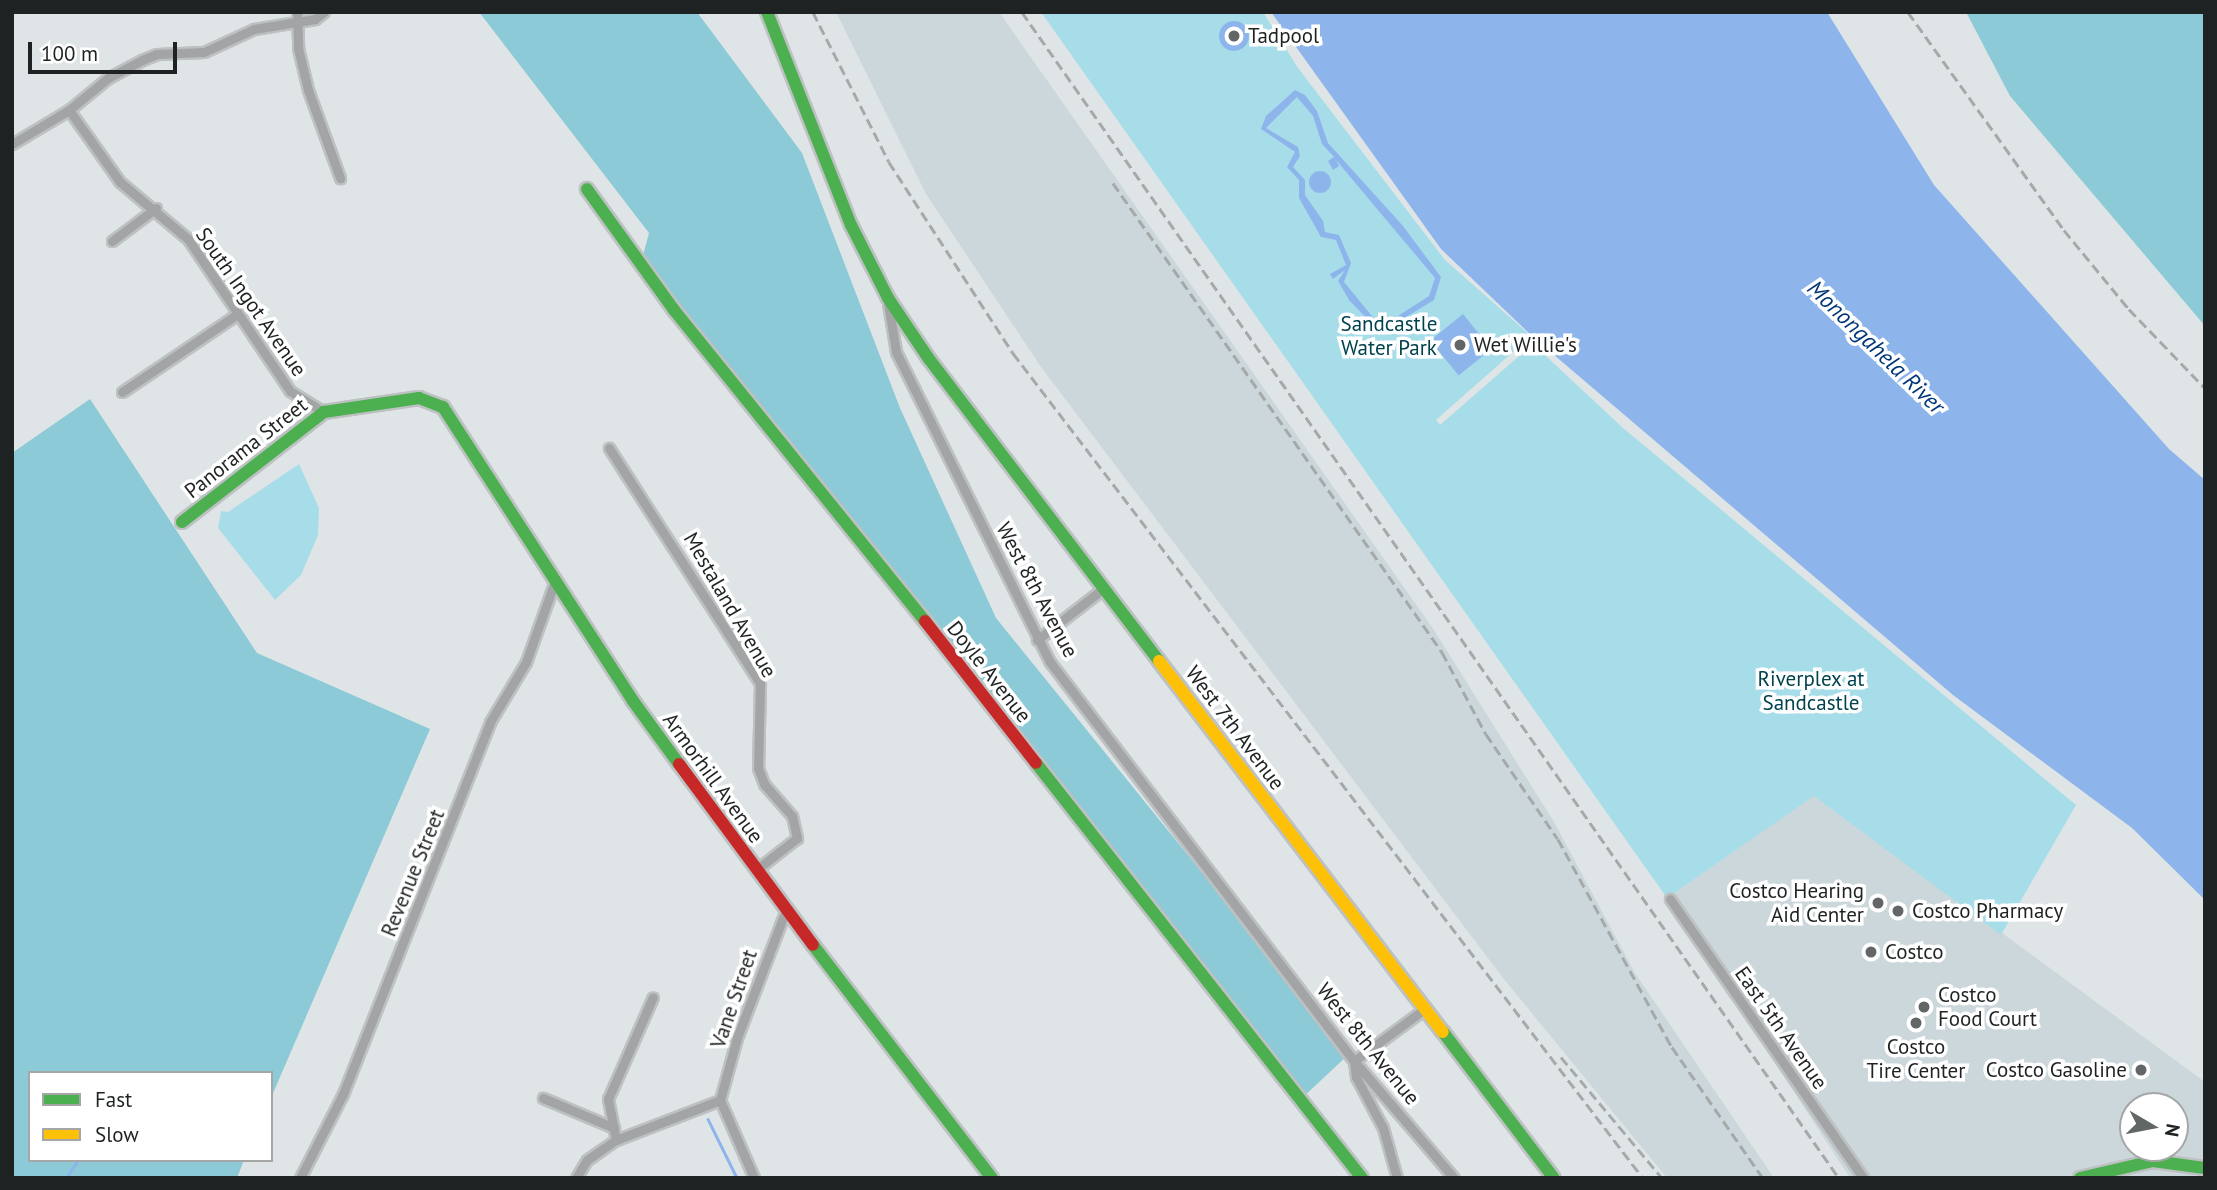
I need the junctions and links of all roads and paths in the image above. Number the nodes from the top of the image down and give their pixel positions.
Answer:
1 (324, 12) edge
2 (767, 12) edge
3 (298, 17) edge
4 (69, 110) junction
5 (12, 144) edge
6 (340, 178) dead end
7 (587, 189) dead end
8 (156, 208) junction
9 (112, 241) dead end
10 (888, 298) junction
11 (236, 315) junction
12 (122, 392) dead end
13 (419, 398) joint
14 (324, 412) junction
15 (609, 448) dead end
16 (182, 522) dead end
17 (555, 581) junction
18 (1104, 588) junction
19 (1037, 640) junction
20 (757, 870) junction
21 (1670, 898) dead end
22 (786, 911) junction
23 (653, 997) dead end
24 (1426, 1008) junction
25 (1354, 1060) junction
26 (543, 1098) dead end
27 (720, 1100) junction
28 (614, 1128) junction
29 (616, 1140) junction
30 (2205, 1168) edge
31 (577, 1177) edge
32 (300, 1178) edge
33 (754, 1178) edge
34 (992, 1178) edge
35 (1362, 1178) edge
36 (1396, 1178) edge
37 (1454, 1178) edge
38 (1554, 1178) edge
39 (1863, 1178) edge
40 (2080, 1178) edge

1 - 3 street
2 - 10 street, West 8th Avenue
3 - 4 street
3 - 6 street
4 - 5 street
4 - 8 street, South Ingot Avenue
7 - 35 street, Doyle Avenue
8 - 9 street
8 - 11 street, South Ingot Avenue
10 - 18 street, West 7th Avenue
10 - 19 street, West 8th Avenue
11 - 12 street
11 - 14 street, South Ingot Avenue
13 - 14 street, Panorama Street
13 - 17 street, Armorhill Avenue
14 - 16 street, Panorama Street
15 - 20 street, Mestaland Avenue
17 - 20 street, Armorhill Avenue
17 - 32 street, Revenue Street
18 - 19 street
18 - 24 street, West 7th Avenue
19 - 25 street, West 8th Avenue
20 - 22 street, Armorhill Avenue
21 - 39 street, East 5th Avenue
22 - 27 street, Vane Street
22 - 34 street, Armorhill Avenue
23 - 28 street
24 - 25 street
24 - 38 street, West 7th Avenue
25 - 36 street
25 - 37 street, West 8th Avenue
26 - 28 street
27 - 29 street
27 - 33 street
28 - 29 street
29 - 31 street
30 - 40 street

